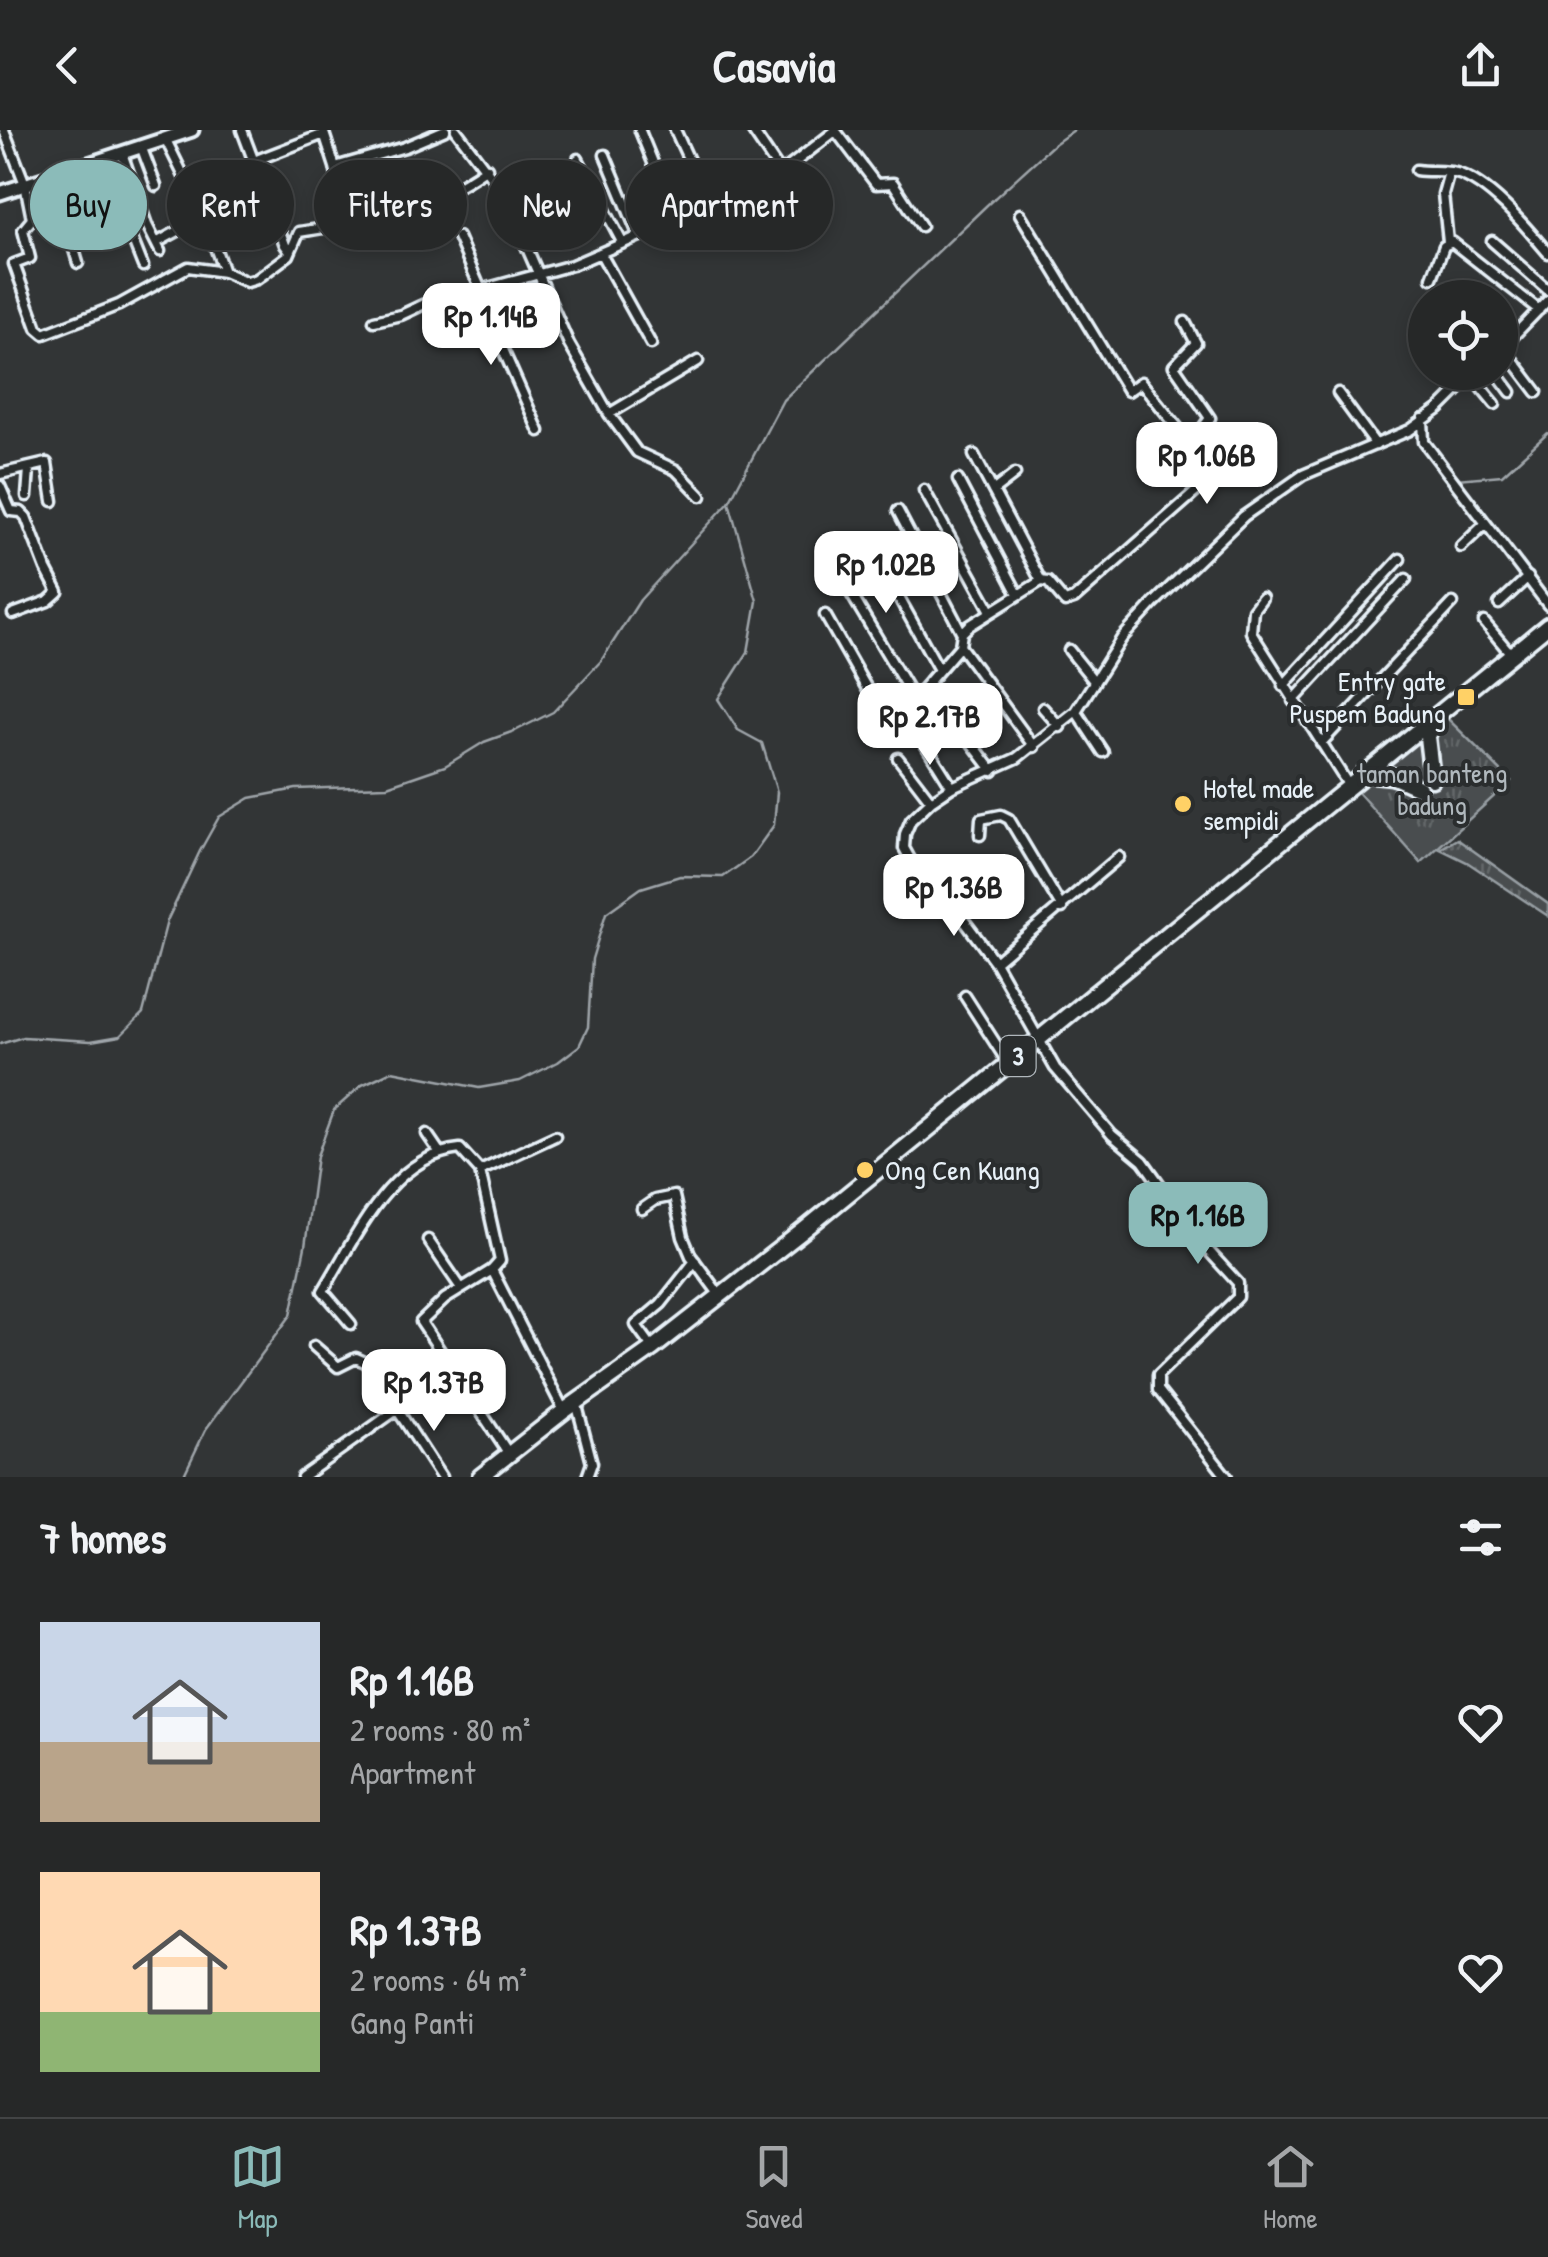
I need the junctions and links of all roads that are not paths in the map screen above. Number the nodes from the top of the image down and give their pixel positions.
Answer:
1 (4, 130) edge
2 (192, 130) edge
3 (242, 130) edge
4 (445, 130) edge
5 (456, 130) edge
6 (675, 130) edge
7 (752, 130) edge
8 (835, 130) edge
9 (640, 131) edge
10 (323, 132) edge
11 (168, 135) edge
12 (142, 146) junction
13 (122, 153) junction
14 (605, 155) dead end
15 (578, 159) dead end
16 (102, 160) edge
17 (179, 160) edge
18 (254, 160) joint
19 (333, 160) edge
20 (360, 160) edge
21 (652, 160) edge
22 (689, 160) edge
23 (772, 160) edge
24 (797, 160) edge
25 (487, 169) edge
26 (1416, 170) dead end
27 (1449, 172) junction
28 (30, 183) edge
29 (25, 184) junction
30 (156, 186) dead end
31 (0, 194) edge
32 (626, 205) edge
33 (1020, 214) dead end
34 (922, 226) dead end
35 (314, 230) edge
36 (626, 240) edge
37 (1492, 240) dead end
38 (167, 241) edge
39 (622, 242) junction
40 (1448, 242) junction
41 (74, 250) edge
42 (137, 250) edge
43 (216, 250) edge
44 (463, 250) edge
45 (526, 250) edge
46 (290, 252) joint
47 (1548, 253) edge
48 (601, 254) junction
49 (78, 264) dead end
50 (143, 266) dead end
51 (224, 272) junction
52 (538, 275) junction
53 (1432, 278) dead end
54 (479, 290) junction
55 (1548, 290) edge
56 (1548, 300) edge
57 (1539, 310) junction
58 (374, 321) dead end
59 (1185, 322) dead end
60 (1518, 330) edge
61 (651, 344) dead end
62 (698, 361) dead end
63 (1518, 365) edge
64 (1457, 390) edge
65 (1486, 390) edge
66 (1338, 392) dead end
67 (1537, 392) dead end
68 (1496, 404) dead end
69 (609, 414) junction
70 (1424, 420) junction
71 (539, 431) dead end
72 (1190, 443) junction
73 (1376, 445) junction
74 (974, 454) dead end
75 (0, 462) edge
76 (29, 470) junction
77 (2, 473) edge
78 (1015, 474) dead end
79 (958, 480) dead end
80 (0, 486) edge
81 (924, 490) dead end
82 (993, 491) junction
83 (27, 496) dead end
84 (701, 496) dead end
85 (53, 501) dead end
86 (898, 511) dead end
87 (1485, 524) junction
88 (868, 542) dead end
89 (1460, 547) dead end
90 (826, 552) dead end
91 (1400, 559) dead end
92 (1528, 578) junction
93 (1406, 579) dead end
94 (1045, 581) junction
95 (1018, 594) junction
96 (1262, 598) dead end
97 (1454, 603) dead end
98 (1499, 604) dead end
99 (1548, 604) edge
100 (991, 612) junction
101 (13, 614) dead end
102 (825, 615) dead end
103 (1484, 622) dead end
104 (1548, 625) edge
105 (962, 634) junction
106 (960, 646) junction
107 (1068, 650) dead end
108 (1512, 654) junction
109 (938, 668) junction
110 (1094, 681) junction
111 (927, 684) junction
112 (1284, 686) junction
113 (914, 699) junction
114 (1293, 701) junction
115 (1043, 708) dead end
116 (903, 709) junction
117 (1076, 711) junction
118 (1436, 713) junction
119 (1060, 726) junction
120 (1320, 743) junction
121 (1034, 748) junction
122 (1103, 752) dead end
123 (898, 758) dead end
124 (993, 772) junction
125 (1364, 773) junction
126 (1432, 778) dead end
127 (1349, 786) junction
128 (952, 787) junction
129 (1418, 788) dead end
130 (931, 801) junction
131 (980, 835) dead end
132 (1118, 857) dead end
133 (1062, 908) junction
134 (995, 962) junction
135 (965, 996) dead end
136 (1037, 1039) junction
137 (1008, 1064) junction
138 (427, 1134) dead end
139 (555, 1136) dead end
140 (440, 1153) junction
141 (480, 1171) junction
142 (642, 1209) dead end
143 (428, 1240) dead end
144 (695, 1261) junction
145 (492, 1270) junction
146 (461, 1288) junction
147 (719, 1294) junction
148 (352, 1324) dead end
149 (314, 1346) dead end
150 (653, 1348) junction
151 (453, 1370) junction
152 (570, 1406) junction
153 (396, 1411) junction
154 (510, 1454) junction
155 (302, 1477) edge
156 (440, 1477) edge
157 (480, 1477) edge
158 (587, 1477) edge
159 (1227, 1477) edge

1 - 29 street
2 - 11 street
3 - 18 street
4 - 20 street
5 - 25 street
6 - 22 street
7 - 23 street
8 - 24 street
8 - 34 street
9 - 21 street
10 - 18 street
10 - 19 street
11 - 12 street
11 - 17 street
12 - 13 street
12 - 30 street
13 - 16 street
13 - 38 street
14 - 32 street
15 - 39 street
26 - 27 street
27 - 40 street
27 - 47 street
28 - 29 street
29 - 31 street
29 - 51 street
33 - 72 street
35 - 46 street
36 - 39 street
37 - 55 street
39 - 48 street
40 - 53 street
40 - 57 street
41 - 49 street
42 - 50 street
43 - 51 street
44 - 54 street
45 - 52 street
46 - 51 street
48 - 52 street
48 - 61 street
52 - 54 street
52 - 69 street
54 - 58 street
54 - 71 street
56 - 57 street
57 - 60 street
59 - 72 street
62 - 69 street
63 - 67 street
64 - 70 street
65 - 68 street
66 - 73 street
69 - 84 street
70 - 73 street
70 - 87 street
72 - 94 street
73 - 110 street
74 - 82 street
75 - 77 street
76 - 77 street
76 - 83 street
76 - 85 street
78 - 82 street
79 - 95 street
80 - 101 street
81 - 100 street
82 - 94 street
86 - 105 street
87 - 89 street
87 - 92 street
88 - 109 street
90 - 113 street
91 - 112 street
92 - 98 street
92 - 99 street
93 - 114 street
94 - 95 street
95 - 100 street
96 - 112 street
97 - 120 street
100 - 105 street
102 - 116 street
103 - 108 street
104 - 108 highway, 3
105 - 106 street
106 - 109 street
106 - 121 street
107 - 110 street
108 - 118 highway, 3
109 - 111 street
110 - 117 street
111 - 113 street
111 - 124 street
112 - 114 street
113 - 116 street
114 - 120 street
115 - 119 street
116 - 128 street
117 - 119 street
117 - 122 street
118 - 125 highway, 3
118 - 126 highway
119 - 121 street
120 - 127 street
121 - 124 street
123 - 130 street
124 - 128 street
125 - 127 highway, 3
125 - 129 highway
127 - 136 highway, 3
128 - 130 street
130 - 134 street
131 - 133 street
132 - 133 street
133 - 134 street
134 - 136 street
135 - 137 street
136 - 137 highway, 3
136 - 159 street
137 - 147 highway, 3
138 - 140 street
139 - 141 street
140 - 141 street
140 - 148 street
141 - 145 street
142 - 144 street
143 - 146 street
144 - 147 street
144 - 150 street
145 - 146 street
145 - 152 street
146 - 151 street
147 - 150 highway, 3
149 - 153 street
150 - 152 highway, 3
151 - 153 street
151 - 154 street
152 - 154 highway, 3
152 - 158 street
153 - 155 street
153 - 156 street
154 - 157 highway, 3

